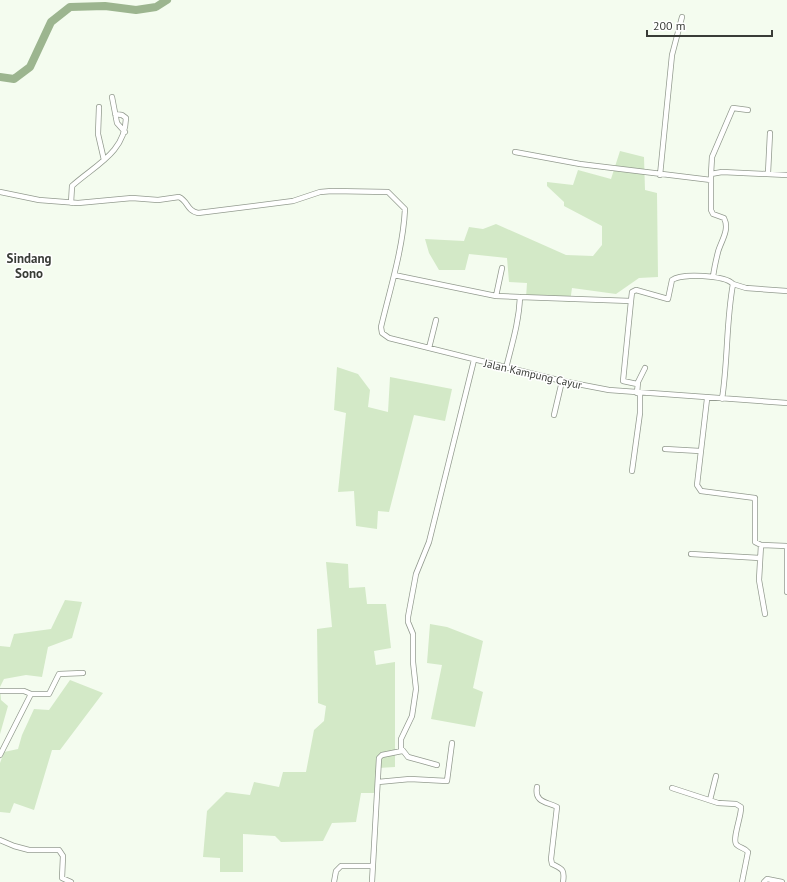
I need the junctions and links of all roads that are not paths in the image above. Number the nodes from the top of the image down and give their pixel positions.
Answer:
1 (682, 17) dead end
2 (112, 97) dead end
3 (99, 107) dead end
4 (748, 110) dead end
5 (115, 114) junction
6 (125, 132) junction
7 (770, 134) dead end
8 (515, 152) dead end
9 (104, 160) junction
10 (768, 173) junction
11 (711, 174) junction
12 (660, 175) junction
13 (787, 175) edge
14 (711, 180) junction
15 (0, 192) edge
16 (71, 203) junction
17 (502, 268) dead end
18 (394, 274) junction
19 (713, 277) junction
20 (733, 284) junction
21 (787, 291) edge
22 (496, 296) junction
23 (520, 297) junction
24 (631, 302) junction
25 (436, 320) dead end
26 (429, 348) junction
27 (474, 360) junction
28 (506, 368) junction
29 (646, 368) dead end
30 (562, 381) junction
31 (637, 384) junction
32 (639, 393) junction
33 (707, 399) junction
34 (722, 399) junction
35 (787, 403) edge
36 (554, 415) dead end
37 (665, 448) dead end
38 (700, 450) junction
39 (632, 471) dead end
40 (761, 545) junction
41 (787, 546) edge
42 (691, 554) dead end
43 (760, 558) junction
44 (787, 592) edge
45 (766, 614) dead end
46 (83, 673) dead end
47 (0, 691) edge
48 (31, 694) junction
49 (452, 743) dead end
50 (402, 751) junction
51 (0, 755) edge
52 (437, 765) dead end
53 (716, 776) dead end
54 (378, 782) junction
55 (537, 787) dead end
56 (672, 788) dead end
57 (710, 800) junction
58 (0, 840) edge
59 (372, 866) junction
60 (71, 882) edge
61 (334, 882) edge
62 (372, 882) edge
63 (563, 882) edge
64 (742, 882) edge
65 (764, 882) edge
66 (782, 882) edge

1 - 12 street
2 - 5 street
3 - 9 street
4 - 11 street
5 - 6 street
5 - 6 street
6 - 9 street
7 - 10 street
8 - 12 street
9 - 16 street
10 - 11 street
10 - 13 street
11 - 14 street
12 - 14 street
14 - 19 street
15 - 16 street
16 - 18 street
17 - 22 street
18 - 22 street
18 - 26 street, Jalan Kampung Cayur
19 - 20 street
19 - 24 street
20 - 21 street
20 - 34 street
22 - 23 street
23 - 24 street
23 - 28 street
24 - 31 street
25 - 26 street
26 - 27 street, Jalan Kampung Cayur
27 - 28 street, Jalan Kampung Cayur
27 - 50 street
28 - 30 street, Jalan Kampung Cayur
29 - 31 street
30 - 32 street, Jalan Kampung Cayur
30 - 36 street
31 - 32 street
32 - 33 street, Jalan Kampung Cayur
32 - 39 street
33 - 34 street, Jalan Kampung Cayur
33 - 38 street
34 - 35 street, Jalan Kampung Cayur
37 - 38 street
38 - 40 street
40 - 41 street
40 - 43 street
41 - 44 street
42 - 43 street
43 - 45 street
46 - 48 street
47 - 48 street
48 - 51 street
49 - 54 street
50 - 52 street
50 - 54 street
53 - 57 street
54 - 59 street
55 - 63 street
56 - 57 street
57 - 64 street
58 - 60 street
59 - 61 street
59 - 62 street
65 - 66 street

